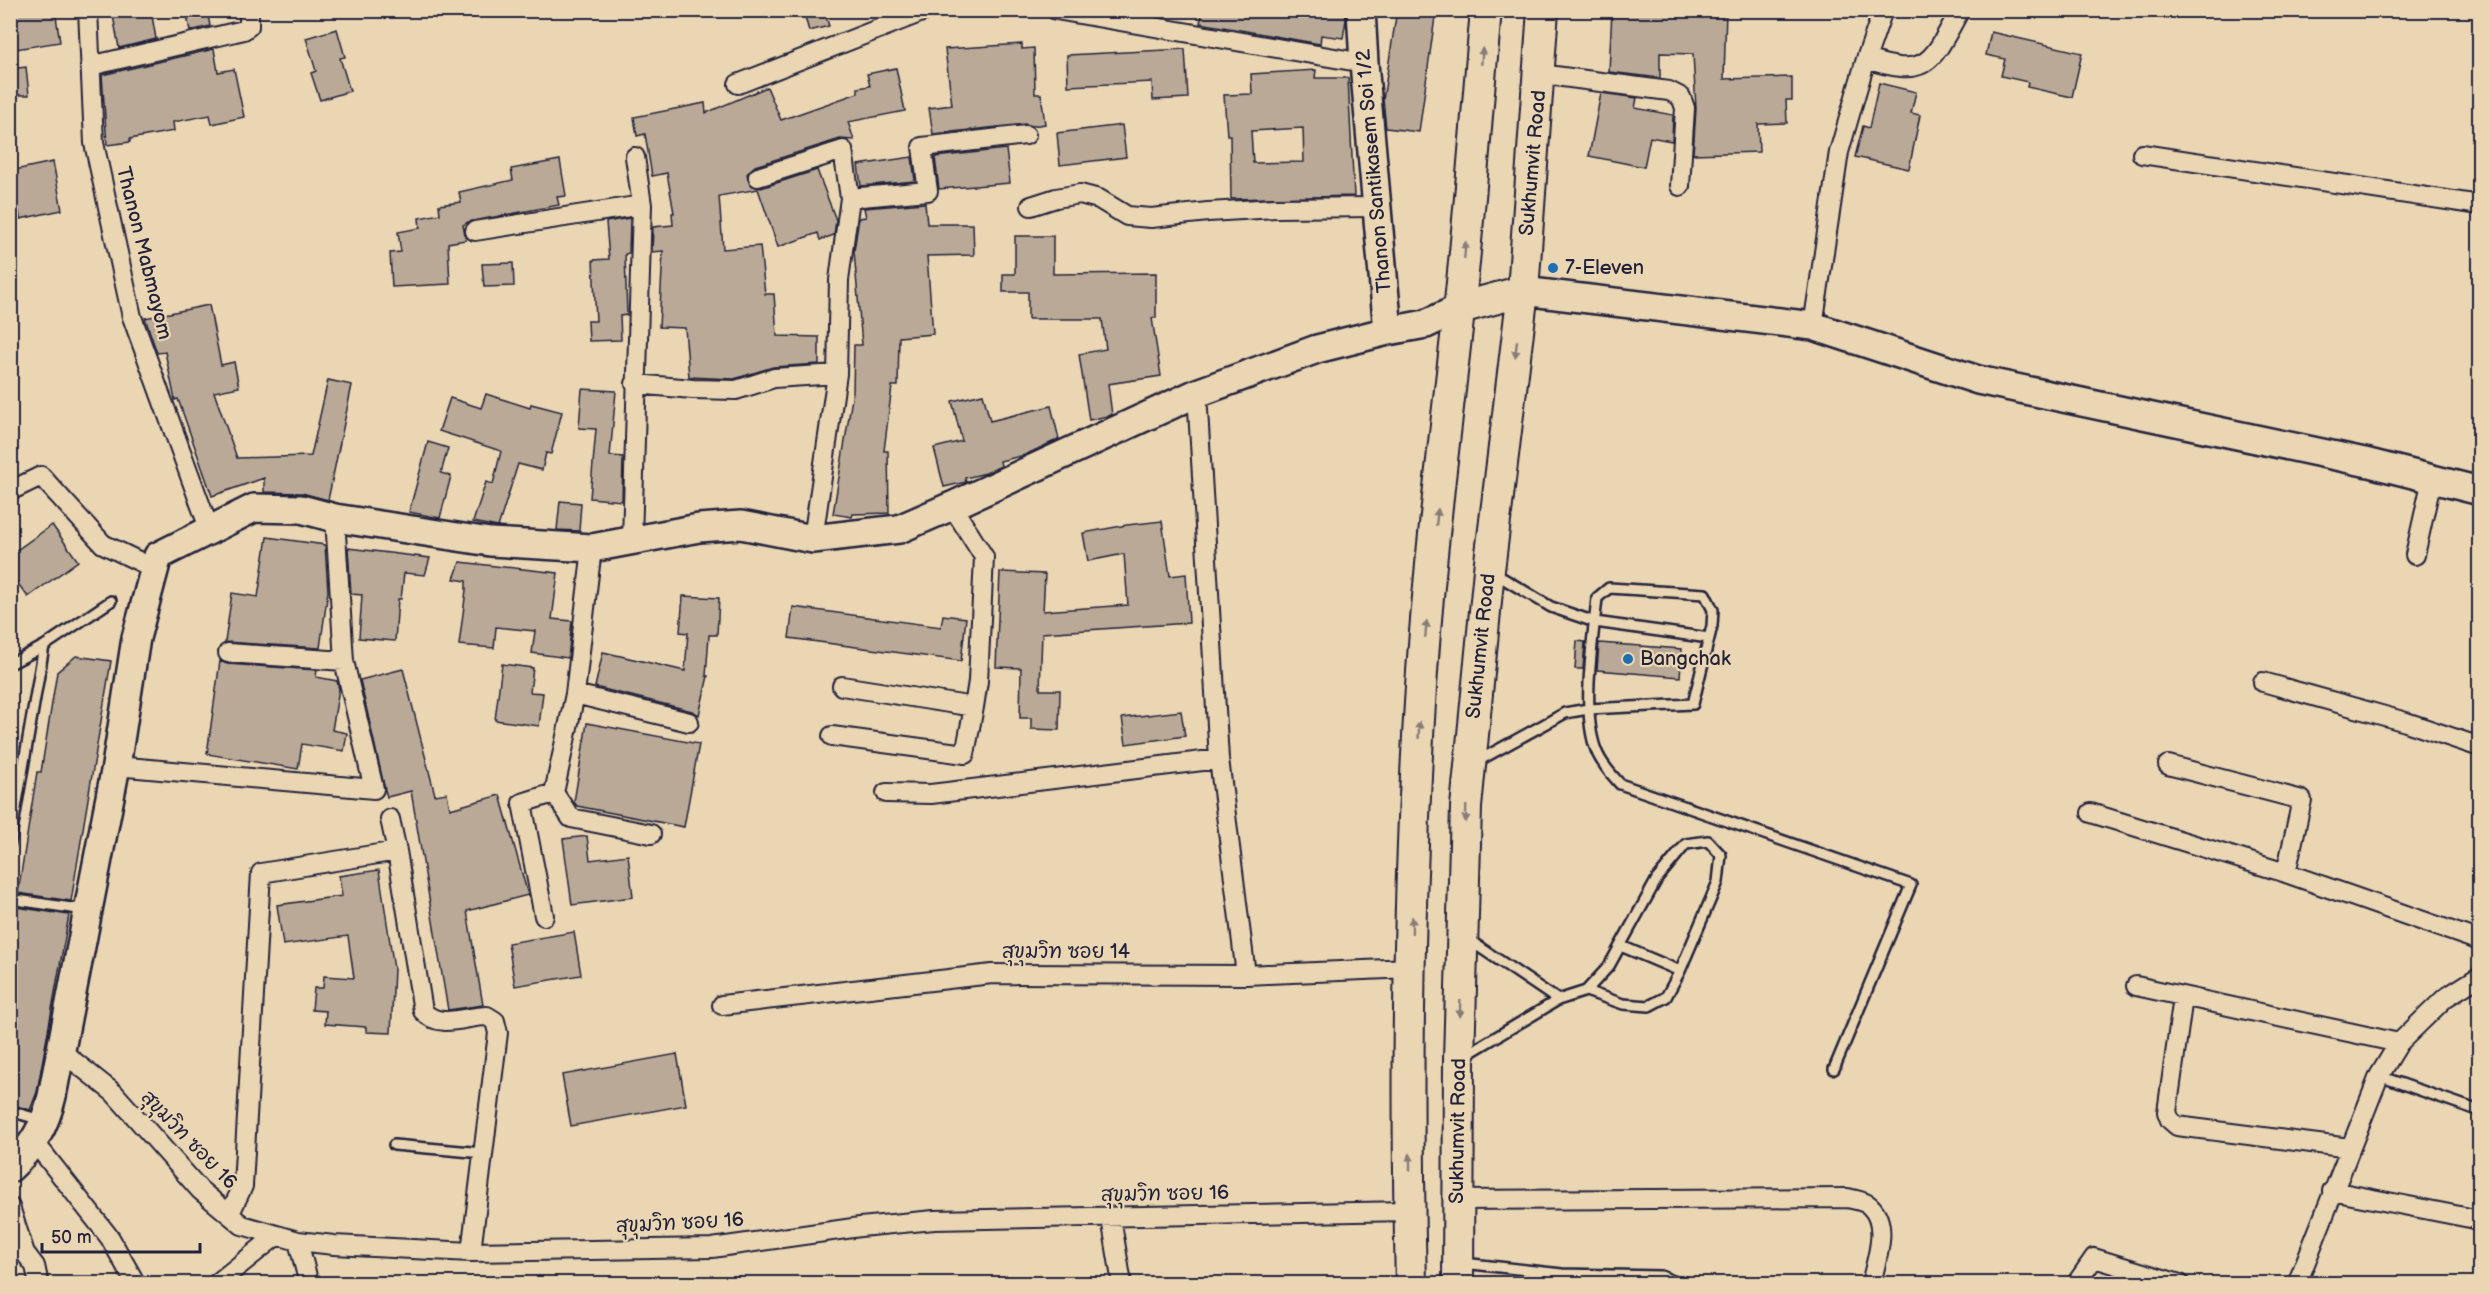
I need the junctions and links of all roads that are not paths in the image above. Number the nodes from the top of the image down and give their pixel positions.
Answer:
1 (88, 10) edge
2 (249, 10) edge
3 (927, 10) edge
4 (1056, 10) edge
5 (1362, 10) edge
6 (1486, 10) edge
7 (1544, 10) edge
8 (1883, 10) edge
9 (1960, 10) edge
10 (1866, 59) junction
11 (1364, 63) junction
12 (90, 66) junction
13 (1540, 74) junction
14 (738, 84) dead end
15 (1026, 135) dead end
16 (2142, 154) dead end
17 (635, 157) dead end
18 (758, 177) dead end
19 (1680, 186) dead end
20 (850, 198) junction
21 (642, 205) junction
22 (2480, 205) edge
23 (1031, 206) dead end
24 (1377, 207) junction
25 (475, 231) dead end
26 (1523, 291) junction
27 (1460, 308) junction
28 (1813, 326) junction
29 (1388, 331) junction
30 (837, 374) junction
31 (635, 384) junction
32 (1197, 393) junction
33 (2432, 479) junction
34 (2480, 490) edge
35 (10, 491) edge
36 (952, 506) junction
37 (336, 518) junction
38 (210, 531) junction
39 (813, 539) junction
40 (632, 540) junction
41 (592, 548) junction
42 (2415, 555) dead end
43 (155, 569) junction
44 (1489, 570) junction
45 (111, 601) dead end
46 (1595, 622) junction
47 (1709, 638) junction
48 (44, 646) junction
49 (228, 653) dead end
50 (344, 661) junction
51 (10, 664) edge
52 (2263, 682) dead end
53 (842, 686) dead end
54 (575, 694) junction
55 (974, 706) junction
56 (1588, 709) junction
57 (689, 722) dead end
58 (832, 736) dead end
59 (2480, 747) edge
60 (1219, 759) junction
61 (2168, 765) dead end
62 (116, 766) junction
63 (1469, 766) junction
64 (554, 793) junction
65 (886, 793) dead end
66 (2091, 813) dead end
67 (390, 819) dead end
68 (651, 834) dead end
69 (10, 843) edge
70 (396, 851) junction
71 (2286, 873) junction
72 (10, 899) edge
73 (87, 910) junction
74 (544, 916) dead end
75 (1462, 935) junction
76 (2480, 940) edge
77 (1621, 946) junction
78 (1411, 968) junction
79 (1680, 971) junction
80 (1246, 975) junction
81 (2480, 976) edge
82 (2136, 986) dead end
83 (1586, 991) junction
84 (2183, 997) junction
85 (1558, 1000) junction
86 (722, 1005) dead end
87 (2399, 1043) junction
88 (61, 1051) junction
89 (1459, 1060) junction
90 (1834, 1069) dead end
91 (2379, 1076) junction
92 (2480, 1111) edge
93 (10, 1112) edge
94 (40, 1131) junction
95 (394, 1145) dead end
96 (2350, 1148) junction
97 (483, 1153) junction
98 (10, 1168) edge
99 (2332, 1191) junction
100 (1457, 1200) junction
101 (10, 1207) edge
102 (1409, 1211) junction
103 (230, 1213) junction
104 (1111, 1218) junction
105 (2480, 1220) edge
106 (276, 1236) junction
107 (298, 1241) junction
108 (471, 1252) junction
109 (1458, 1273) edge
110 (39, 1284) edge
111 (136, 1284) edge
112 (216, 1284) edge
113 (309, 1284) edge
114 (1122, 1284) edge
115 (1411, 1284) edge
116 (1680, 1284) edge
117 (1871, 1284) edge
118 (2076, 1284) edge
119 (2180, 1284) edge
120 (2298, 1284) edge

1 - 12 street, Thanon Mabmayom
2 - 12 street
3 - 14 street
4 - 11 street
5 - 11 street, Thanon Santikasem Soi 1/2
27 -> 6 main road
7 - 13 main road, Sukhumvit Road
8 - 10 street
9 - 10 street
10 - 28 street
11 - 24 street, Thanon Santikasem Soi 1/2
12 - 38 street, Thanon Mabmayom
13 - 19 street
13 - 26 main road, Sukhumvit Road
15 - 20 street
16 - 22 street
17 - 21 street
18 - 20 street
20 - 30 street
21 - 25 street
21 - 31 street
23 - 24 street
24 - 29 street, Thanon Santikasem Soi 1/2
26 - 27 main road
26 - 28 street
26 -> 44 main road, Sukhumvit Road
27 - 29 street
78 -> 27 main road
28 - 33 street
29 - 32 street
30 - 31 street
30 - 39 street
31 - 40 street
32 - 36 street
32 - 60 street
33 - 34 street
33 - 42 street
35 - 43 street
36 - 39 street
36 - 55 street
37 - 38 street
37 - 41 street
37 - 50 street
38 - 43 street
39 - 40 street
40 - 41 street
41 - 54 street
43 - 62 street
44 - 46 lane
44 - 63 main road, Sukhumvit Road
45 - 48 lane
46 - 47 lane
46 - 47 lane
46 - 56 lane
47 - 56 lane
48 - 51 lane
48 - 69 lane
49 - 50 street
50 - 62 street
52 - 59 street
53 - 55 street
54 - 57 street
54 - 64 street
55 - 58 street
56 - 63 lane
56 - 90 lane
60 - 65 street
60 - 80 street
61 - 71 street
62 - 73 street
63 -> 75 main road, Sukhumvit Road
64 - 68 street
64 - 74 street
66 - 71 street
67 - 70 street
70 - 97 street
70 - 103 street
71 - 76 street
72 - 73 lane
73 - 88 street
75 - 85 lane
75 -> 89 main road, Sukhumvit Road
77 - 79 lane
77 - 79 lane
77 - 83 lane
78 - 80 street, สุขุมวิท ซอย 14
102 -> 78 main road
79 - 83 lane
80 - 86 street, สุขุมวิท ซอย 14
81 - 87 street
82 - 84 street
83 - 85 lane
84 - 87 street
84 - 96 street
85 - 89 lane
87 - 91 street
88 - 94 street
88 - 103 street, สุขุมวิท ซอย 16
89 - 100 main road, Sukhumvit Road
91 - 92 lane
91 - 96 street
93 - 94 lane
94 - 98 street
94 - 111 street
95 - 97 lane
96 - 99 street
97 - 108 street
99 - 105 street
99 - 120 street
100 - 109 main road, Sukhumvit Road
100 - 117 street
101 - 110 street
102 - 104 street, สุขุมวิท ซอย 16
102 - 115 main road
103 - 106 street, สุขุมวิท ซอย 16
104 - 108 street, สุขุมวิท ซอย 16
104 - 114 street
106 - 107 street, สุขุมวิท ซอย 16
106 - 112 street
107 - 108 street, สุขุมวิท ซอย 16
107 - 113 street
109 - 116 lane
118 - 119 street

